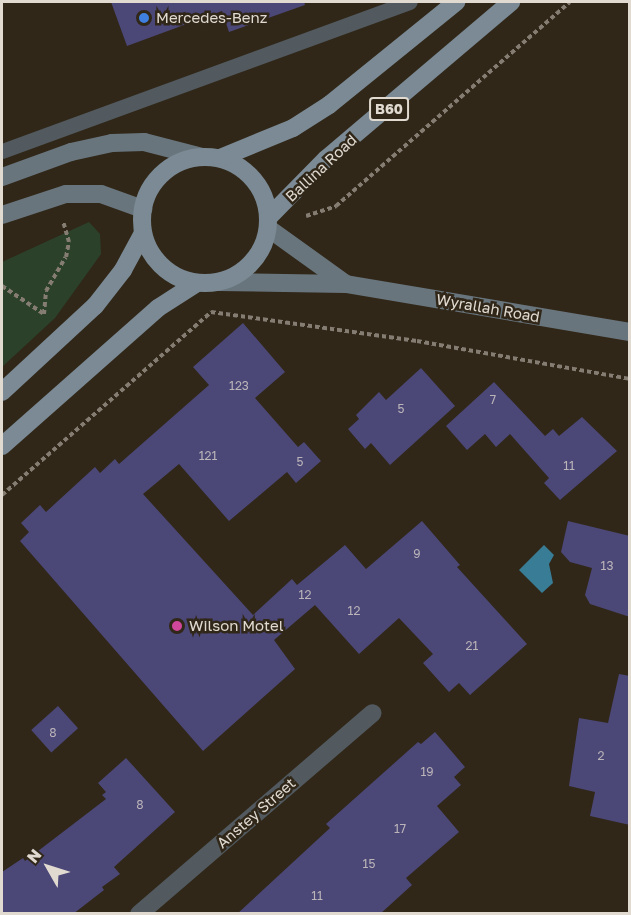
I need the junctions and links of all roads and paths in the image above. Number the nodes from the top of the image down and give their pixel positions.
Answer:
1 (410, 2) edge
2 (511, 2) edge
3 (570, 2) edge
4 (447, 4) edge
5 (2, 151) edge
6 (211, 158) junction
7 (2, 177) edge
8 (143, 209) junction
9 (2, 215) edge
10 (63, 221) dead end
11 (268, 223) junction
12 (143, 233) junction
13 (219, 282) junction
14 (196, 283) junction
15 (346, 284) junction
16 (2, 286) edge
17 (630, 332) edge
18 (630, 379) edge
19 (2, 392) edge
20 (2, 446) edge
21 (2, 495) edge
22 (373, 713) dead end
23 (139, 914) edge

1 - 5 lane
2 - 11 main road, Ballina Road / B60
3 - 11 path
4 - 6 main road, B60
6 - 7 main road
6 - 8 main road, B60
6 - 11 main road
8 - 9 main road
8 - 12 main road, B60
10 - 16 path
11 - 13 main road, B60
11 - 15 main road, Wyrallah Road
12 - 14 main road, B60
12 - 19 main road, B60
13 - 14 main road, B60
13 - 15 main road, Wyrallah Road
14 - 20 main road
15 - 17 main road, Wyrallah Road
18 - 21 path
22 - 23 street, Anstey Street

